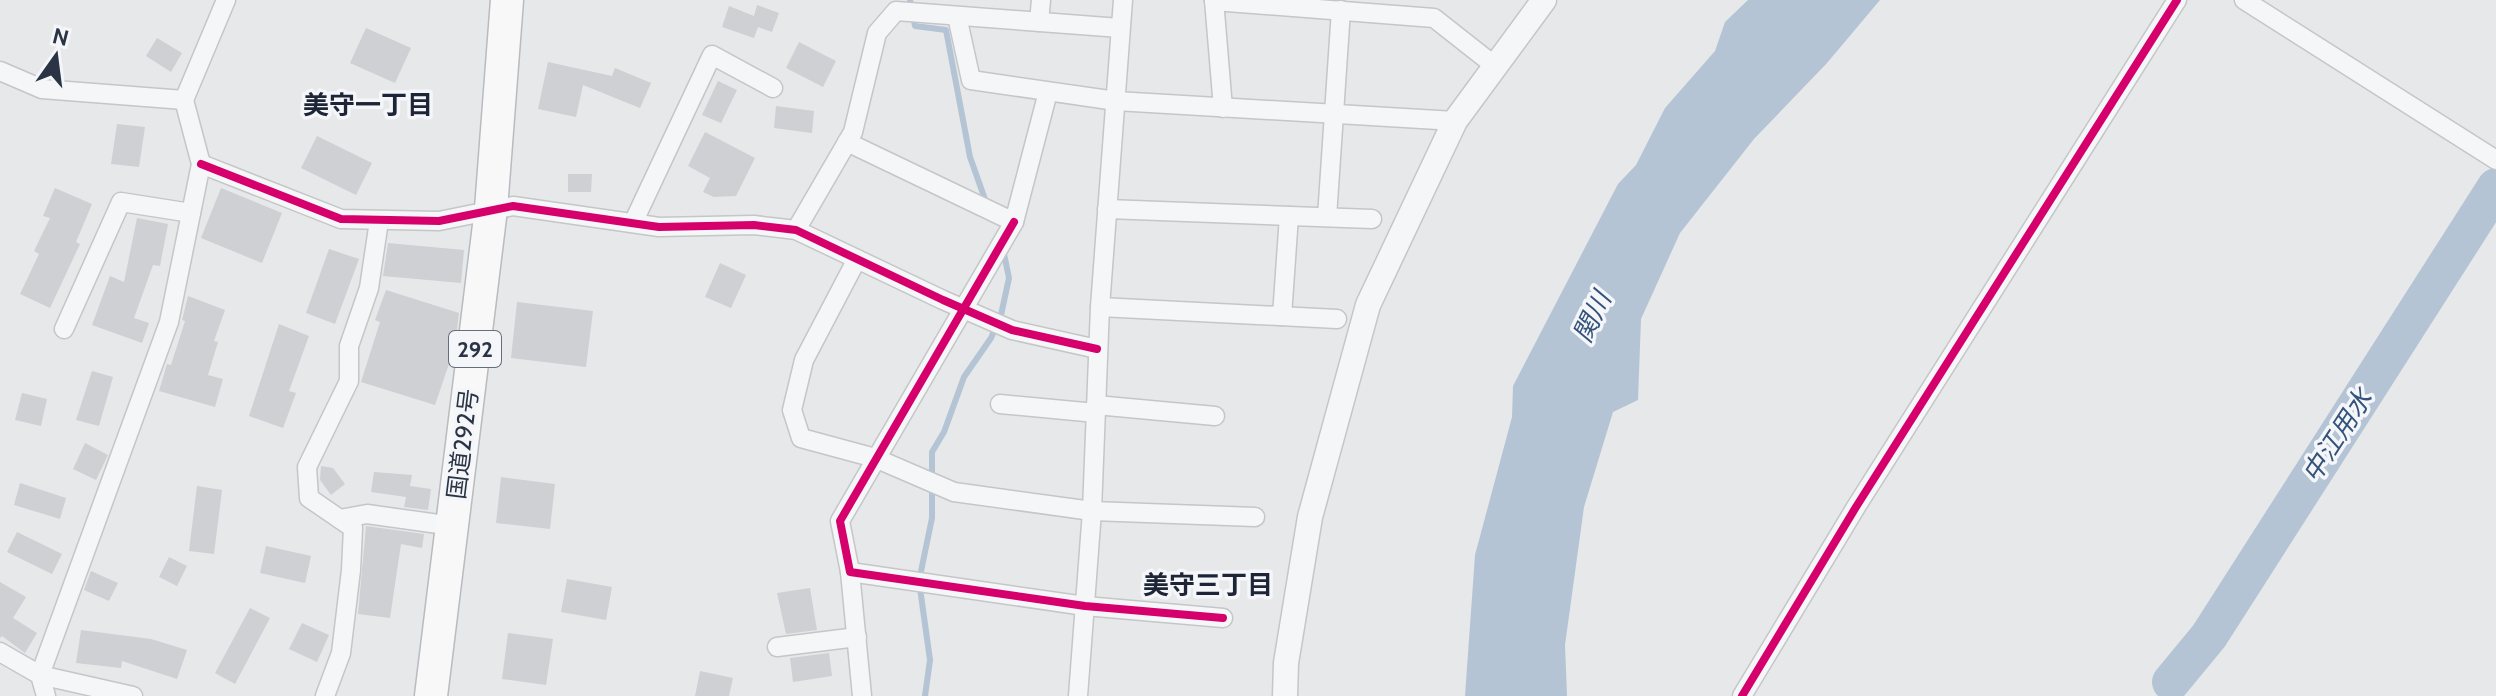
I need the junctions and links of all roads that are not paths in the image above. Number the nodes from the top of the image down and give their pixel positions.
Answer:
1 (226, 0) edge
2 (507, 0) edge
3 (1041, 0) edge
4 (1123, 0) edge
5 (1544, 0) edge
6 (2177, 0) edge
7 (2244, 0) edge
8 (1214, 1) edge
9 (908, 6) edge
10 (1341, 10) junction
11 (957, 16) junction
12 (1039, 22) junction
13 (1120, 28) junction
14 (1495, 66) junction
15 (0, 71) edge
16 (773, 88) dead end
17 (1048, 92) junction
18 (184, 100) junction
19 (1116, 101) junction
20 (1223, 108) junction
21 (1336, 114) junction
22 (1455, 121) junction
23 (847, 142) junction
24 (2496, 160) edge
25 (201, 164) junction
26 (491, 209) junction
27 (1107, 209) junction
28 (191, 213) junction
29 (1289, 216) junction
30 (1327, 217) junction
31 (1372, 219) dead end
32 (379, 221) junction
33 (1014, 222) junction
34 (633, 223) junction
35 (796, 230) junction
36 (857, 259) junction
37 (1100, 307) junction
38 (964, 309) junction
39 (1282, 316) junction
40 (1337, 319) dead end
41 (64, 329) dead end
42 (1097, 349) junction
43 (1000, 404) dead end
44 (1096, 409) junction
45 (1215, 416) dead end
46 (875, 458) junction
47 (1092, 511) junction
48 (1255, 517) dead end
49 (340, 519) junction
50 (453, 526) junction
51 (850, 572) junction
52 (1085, 606) junction
53 (1223, 618) dead end
54 (857, 637) junction
55 (777, 647) dead end
56 (0, 652) edge
57 (40, 675) junction
58 (46, 696) edge
59 (133, 696) edge
60 (325, 696) edge
61 (431, 696) edge
62 (866, 696) edge
63 (1078, 696) edge
64 (1285, 696) edge
65 (1742, 696) edge

1 - 18 street
2 - 26 highway, 国道292号 / 292
3 - 12 street
4 - 13 street
5 - 14 street
6 - 65 street
7 - 24 street
8 - 10 street
8 - 20 street
9 - 11 street
9 - 23 street
10 - 14 street
10 - 21 street
11 - 12 street
11 - 17 street
12 - 13 street
13 - 19 street
14 - 22 street
15 - 18 street
16 - 34 street
17 - 19 street
17 - 33 street
18 - 25 street
19 - 20 street
19 - 27 street
20 - 21 street
21 - 22 street
21 - 30 street
22 - 64 street
23 - 33 street
23 - 35 street
25 - 28 street
25 - 32 street
26 - 32 street
26 - 34 street
26 - 50 highway, 国道292号 / 292
27 - 29 street
27 - 37 street
28 - 41 street
28 - 57 street
29 - 30 street
29 - 39 street
30 - 31 street
32 - 49 street
33 - 38 street
34 - 35 street
35 - 36 street
36 - 38 street
36 - 46 street
37 - 39 street
37 - 42 street
38 - 42 street
38 - 46 street
39 - 40 street
42 - 44 street
43 - 44 street
44 - 45 street
44 - 47 street
46 - 47 street
46 - 51 street
47 - 48 street
47 - 52 street
49 - 50 street
49 - 60 street
50 - 61 highway, 国道292号 / 292
51 - 52 street
51 - 54 street
52 - 53 street
52 - 63 street
54 - 55 street
54 - 62 street
56 - 57 street
57 - 58 street
57 - 59 street

